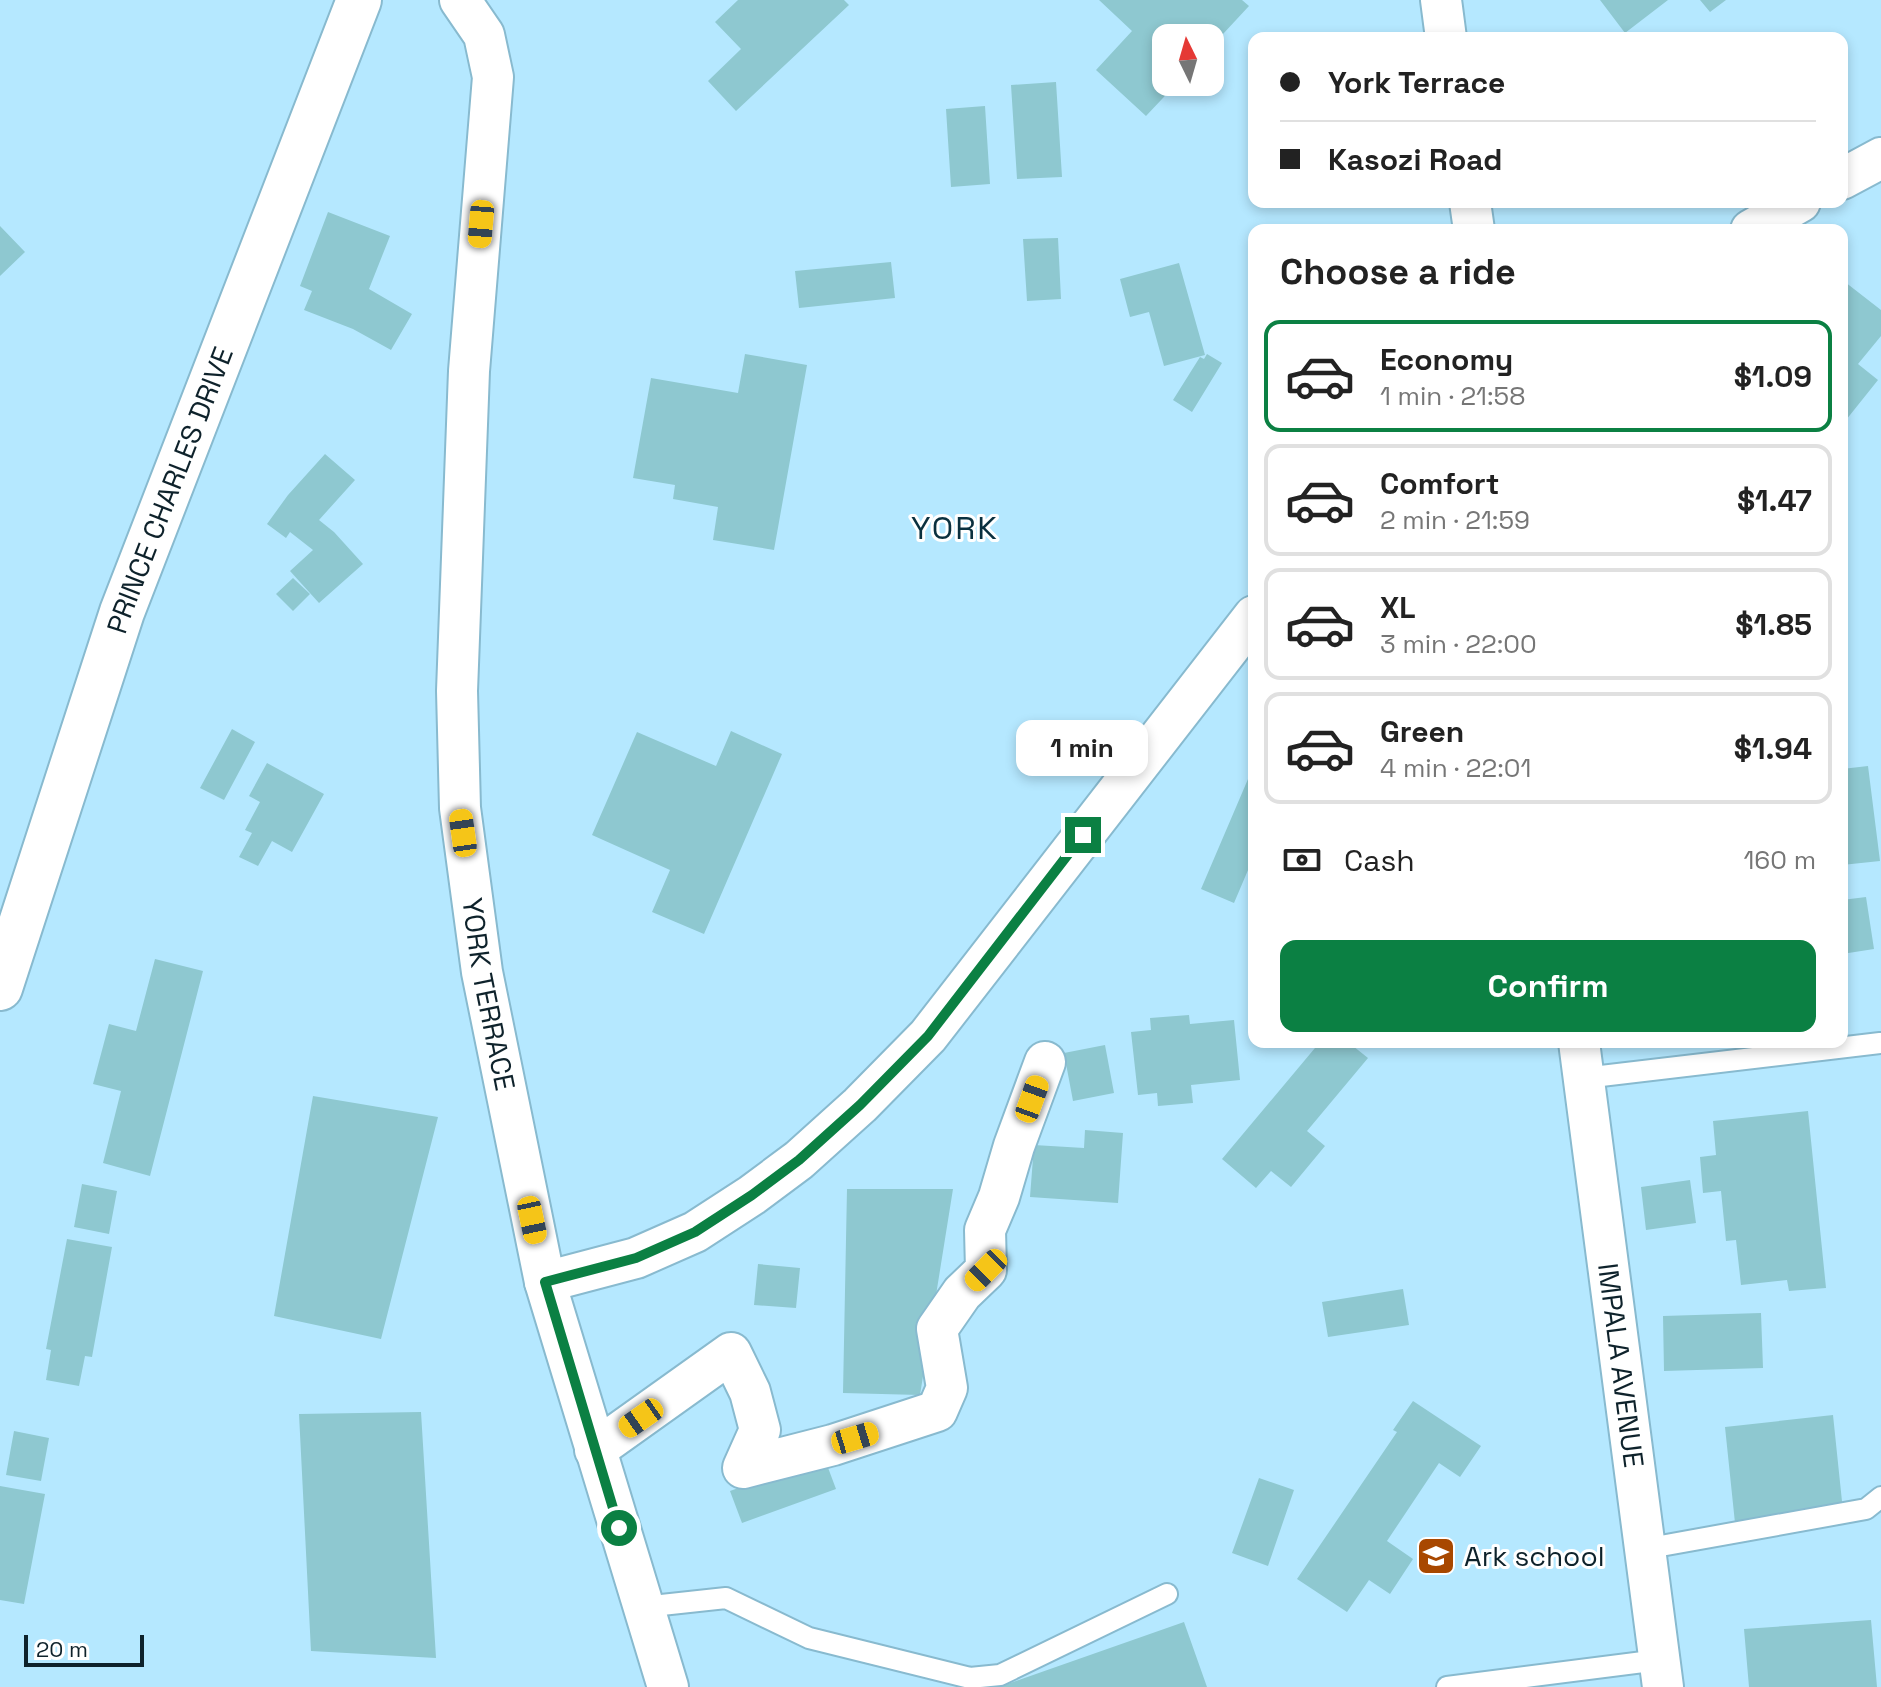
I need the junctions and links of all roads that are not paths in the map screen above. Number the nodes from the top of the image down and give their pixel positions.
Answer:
1 (359, 0) edge
2 (460, 0) edge
3 (1441, 0) edge
4 (1445, 32) edge
5 (1881, 158) edge
6 (1848, 176) edge
7 (1790, 208) edge
8 (1762, 224) edge
9 (1248, 624) edge
10 (0, 988) edge
11 (1880, 1043) edge
12 (1848, 1045) edge
13 (1792, 1048) edge
14 (1581, 1060) edge
15 (1045, 1062) dead end
16 (545, 1282) junction
17 (595, 1450) junction
18 (1881, 1497) edge
19 (1644, 1549) junction
20 (1167, 1594) dead end
21 (643, 1607) junction
22 (1661, 1674) edge
23 (668, 1687) edge
24 (1447, 1687) edge

1 - 10 street, PRINCE CHARLES DRIVE
2 - 16 street, YORK TERRACE
3 - 4 street
5 - 6 street
7 - 8 street
9 - 16 street
11 - 12 lane
13 - 14 lane
14 - 19 street, IMPALA AVENUE
15 - 17 street
16 - 17 street, YORK TERRACE
17 - 21 street, YORK TERRACE
18 - 19 lane
19 - 22 street, IMPALA AVENUE
20 - 21 lane
21 - 23 street, YORK TERRACE
22 - 24 lane

